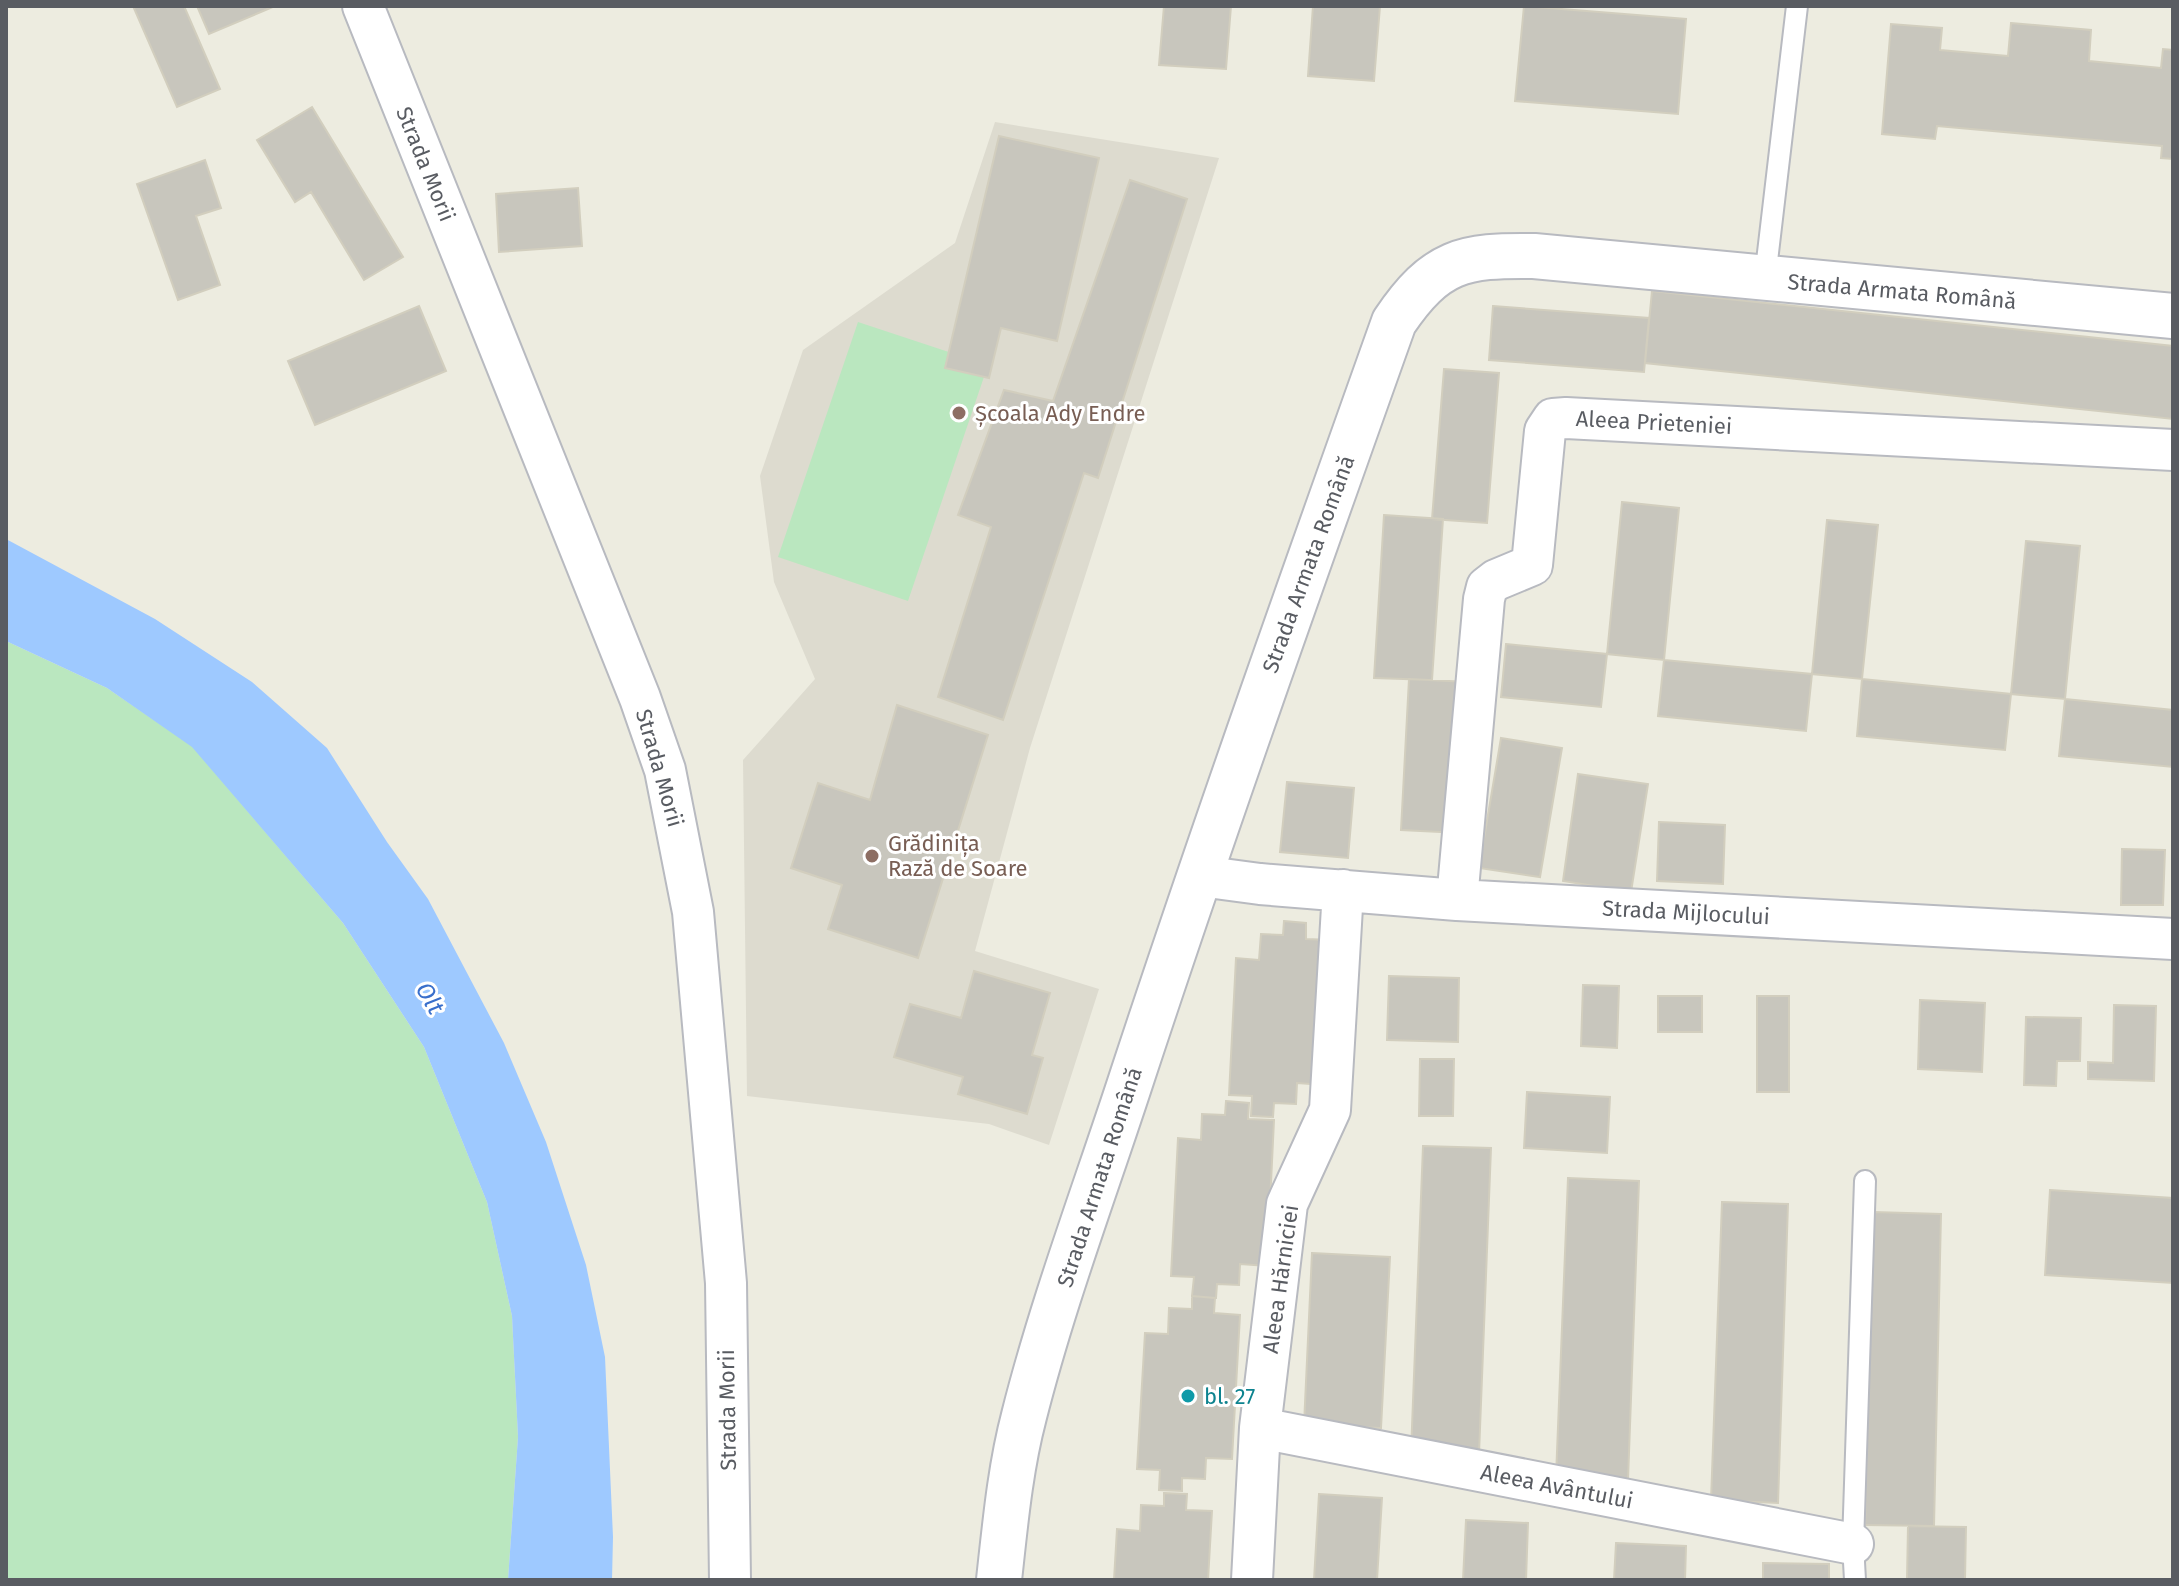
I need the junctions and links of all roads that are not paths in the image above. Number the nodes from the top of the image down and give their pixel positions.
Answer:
1 (363, 6) edge
2 (1797, 6) edge
3 (1765, 278) junction
4 (2173, 316) edge
5 (2173, 450) edge
6 (1200, 876) junction
7 (1343, 890) junction
8 (1457, 900) junction
9 (2173, 939) edge
10 (1865, 1181) dead end
11 (1260, 1428) junction
12 (1854, 1562) edge
13 (730, 1580) edge
14 (999, 1580) edge
15 (1252, 1580) edge

1 - 13 street, Strada Morii
2 - 3 lane
3 - 4 street, Strada Armata Română
3 - 6 street, Strada Armata Română
5 - 8 street, Aleea Prieteniei
6 - 7 street, Strada Mijlocului
6 - 14 street, Strada Armata Română
7 - 8 street, Strada Mijlocului
7 - 11 street, Aleea Hărniciei
8 - 9 street, Strada Mijlocului
10 - 12 lane
11 - 12 street, Aleea Avântului
11 - 15 street, Aleea Hărniciei

